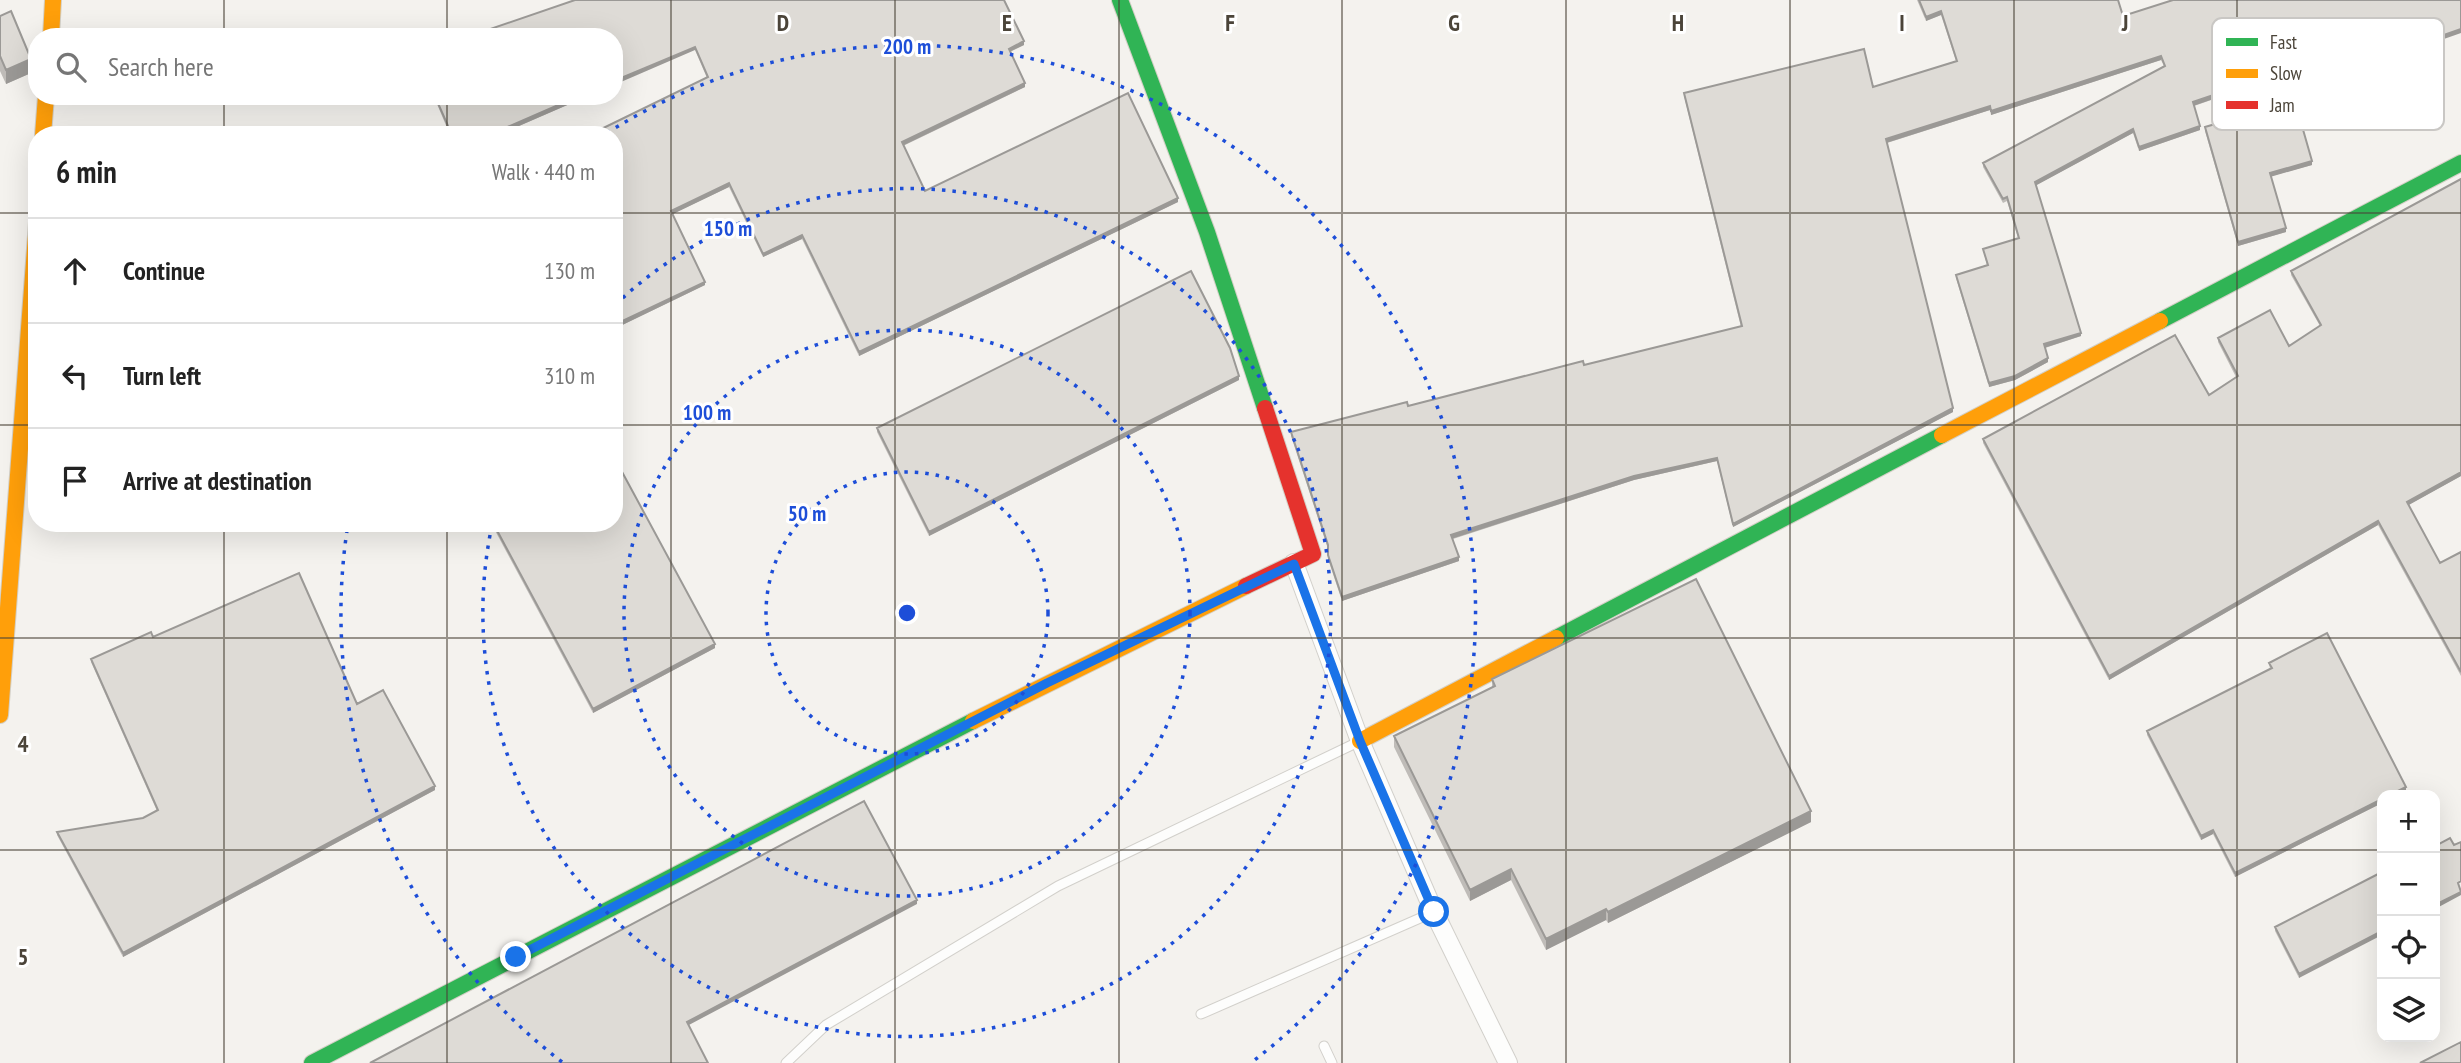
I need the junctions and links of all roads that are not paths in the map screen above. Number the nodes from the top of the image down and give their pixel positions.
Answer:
1 (53, 0) edge
2 (1120, 0) edge
3 (51, 28) edge
4 (45, 105) edge
5 (44, 126) edge
6 (2461, 163) edge
7 (28, 342) edge
8 (1294, 564) junction
9 (0, 715) edge
10 (1360, 741) junction
11 (1434, 912) junction
12 (1201, 1014) dead end
13 (1324, 1046) dead end
14 (312, 1063) edge
15 (786, 1063) edge
16 (1332, 1063) edge
17 (1508, 1063) edge

1 - 3 street
2 - 8 street
4 - 5 street
6 - 10 street
7 - 9 street
8 - 10 street
8 - 14 street
10 - 11 street
10 - 15 lane
11 - 12 lane
11 - 17 street
13 - 16 lane

